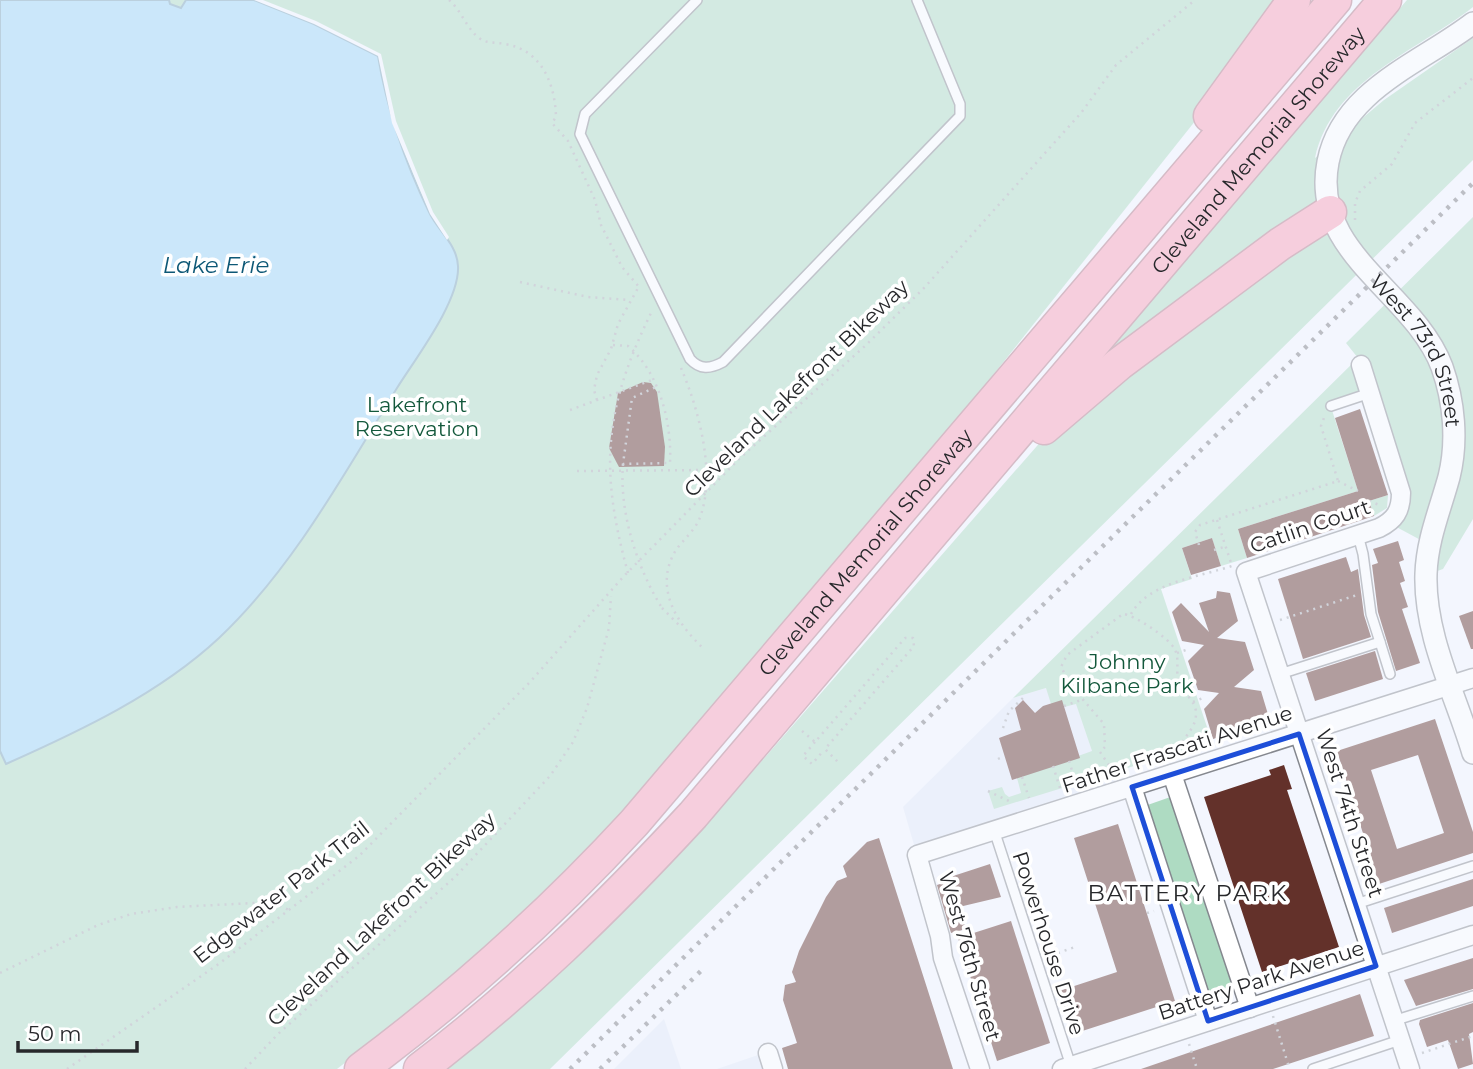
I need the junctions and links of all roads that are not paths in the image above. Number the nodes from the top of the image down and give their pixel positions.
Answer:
1 (697, 0) edge
2 (917, 0) edge
3 (1294, 0) edge
4 (1335, 0) edge
5 (1385, 0) edge
6 (1473, 23) edge
7 (1330, 212) junction
8 (1119, 254) junction
9 (1361, 365) dead end
10 (1370, 393) junction
11 (1331, 409) road end
12 (936, 529) junction
13 (1358, 535) junction
14 (1246, 572) joint
15 (1380, 642) junction
16 (1280, 674) junction
17 (1390, 674) dead end
18 (1473, 678) edge
19 (1451, 686) junction
20 (1299, 734) junction
21 (1473, 753) edge
22 (1172, 774) junction
23 (1132, 787) junction
24 (994, 830) junction
25 (917, 855) joint
26 (1473, 866) edge
27 (1356, 904) junction
28 (1473, 935) edge
29 (1376, 967) junction
30 (1473, 996) edge
31 (1250, 1008) junction
32 (1208, 1021) junction
33 (1393, 1021) junction
34 (1399, 1040) junction
35 (1414, 1061) edge
36 (1076, 1067) edge
37 (361, 1069) edge
38 (419, 1069) edge
39 (980, 1069) edge
40 (1313, 1069) edge

1 - 2 lane
3 - 8 highway
4 - 8 highway, Cleveland Memorial Shoreway
5 - 12 highway, Cleveland Memorial Shoreway
6 - 7 street, West 73rd Street
7 - 12 highway
7 - 19 street, West 73rd Street
8 - 37 highway, Cleveland Memorial Shoreway
9 - 10 street, Catlin Court
10 - 11 lane
10 - 13 street, Catlin Court
12 - 38 highway, Cleveland Memorial Shoreway
13 - 14 street, Catlin Court
13 - 15 lane
14 - 16 street, West 74th Street
15 - 16 lane
15 - 17 lane
16 - 20 street, West 74th Street
18 - 19 street, Father Frascati Avenue
19 - 20 street, Father Frascati Avenue
19 - 21 street, West 73rd Street
20 - 22 street, Father Frascati Avenue
20 - 27 street, West 74th Street
22 - 23 street, Father Frascati Avenue
22 - 31 street
23 - 24 street, Father Frascati Avenue
23 - 32 street
24 - 25 street, Father Frascati Avenue
24 - 36 lane, Powerhouse Drive
25 - 39 street, West 76th Street
26 - 27 lane
27 - 29 street, West 74th Street
28 - 29 street, Battery Park Avenue
29 - 31 street, Battery Park Avenue
29 - 33 street, West 74th Street
30 - 33 lane
31 - 32 street, Battery Park Avenue
32 - 36 street, Battery Park Avenue
33 - 34 street, West 74th Street
34 - 35 street, West 74th Street
34 - 40 lane

